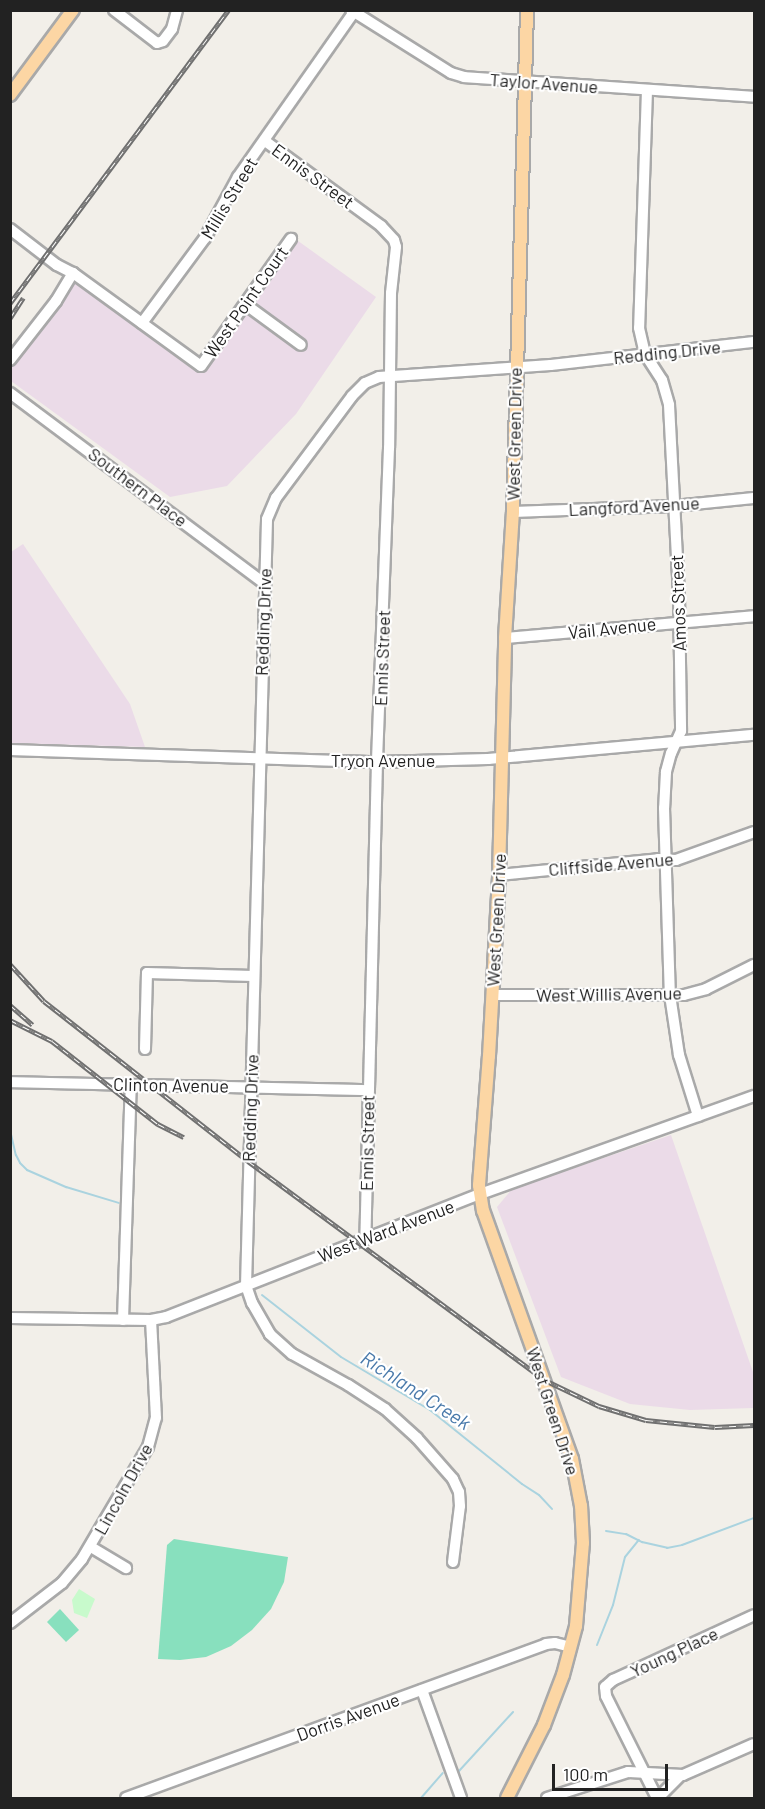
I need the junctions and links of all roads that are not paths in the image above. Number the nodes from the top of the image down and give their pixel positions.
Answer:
1 (73, 10) edge
2 (114, 10) edge
3 (177, 10) edge
4 (527, 10) edge
5 (352, 11) edge
6 (526, 81) junction
7 (646, 90) junction
8 (10, 95) edge
9 (754, 98) edge
10 (265, 141) junction
11 (10, 229) edge
12 (291, 239) dead end
13 (73, 273) junction
14 (245, 304) junction
15 (142, 323) junction
16 (754, 342) edge
17 (301, 345) dead end
18 (645, 354) junction
19 (10, 360) edge
20 (515, 367) junction
21 (390, 376) junction
22 (10, 393) edge
23 (754, 498) edge
24 (674, 506) junction
25 (513, 512) junction
26 (264, 583) junction
27 (754, 616) edge
28 (679, 621) junction
29 (505, 638) junction
30 (754, 735) edge
31 (676, 740) junction
32 (10, 750) edge
33 (259, 758) junction
34 (502, 758) junction
35 (377, 762) junction
36 (754, 832) edge
37 (666, 859) junction
38 (499, 875) junction
39 (754, 965) edge
40 (253, 976) junction
41 (493, 995) junction
42 (670, 995) junction
43 (145, 1049) dead end
44 (10, 1082) edge
45 (131, 1084) junction
46 (250, 1087) junction
47 (367, 1090) junction
48 (754, 1096) edge
49 (698, 1116) junction
50 (480, 1194) junction
51 (365, 1239) junction
52 (246, 1286) junction
53 (10, 1318) edge
54 (123, 1320) junction
55 (151, 1320) junction
56 (91, 1547) junction
57 (453, 1562) dead end
58 (126, 1568) dead end
59 (754, 1615) edge
60 (10, 1623) edge
61 (571, 1647) junction
62 (422, 1690) junction
63 (754, 1744) edge
64 (644, 1773) junction
65 (680, 1776) junction
66 (126, 1798) edge
67 (461, 1798) edge
68 (507, 1798) edge
69 (547, 1798) edge
70 (658, 1798) edge

1 - 8 main road
2 - 3 street
4 - 6 main road, West Green Drive
5 - 6 street, Taylor Avenue
5 - 10 street, Millis Street
6 - 7 street, Taylor Avenue
6 - 20 main road, West Green Drive
7 - 9 street, Taylor Avenue
7 - 18 street, Amos Street
10 - 15 street, Millis Street
10 - 21 street, Ennis Street
11 - 13 street
12 - 14 street, West Point Court
13 - 15 street
13 - 19 street
14 - 15 street, West Point Court
14 - 17 street
16 - 18 street, Redding Drive
18 - 20 street, Redding Drive
18 - 24 street, Amos Street
20 - 21 street, Redding Drive
20 - 25 main road, West Green Drive
21 - 26 street, Redding Drive
21 - 35 street, Ennis Street
22 - 26 street, Southern Place
23 - 24 street, Langford Avenue
24 - 25 street, Langford Avenue
24 - 28 street, Amos Street
25 - 29 main road, West Green Drive
26 - 33 street, Redding Drive
27 - 28 street, Vail Avenue
28 - 29 street, Vail Avenue
28 - 31 street, Amos Street
29 - 34 main road, West Green Drive
30 - 31 street, Tryon Avenue
31 - 34 street, Tryon Avenue
31 - 37 street, Amos Street
32 - 33 street, Tryon Avenue
33 - 35 street, Tryon Avenue
33 - 40 street, Redding Drive
34 - 35 street, Tryon Avenue
34 - 38 main road, West Green Drive
35 - 47 street, Ennis Street
36 - 37 street, Cliffside Avenue
37 - 38 street, Cliffside Avenue
37 - 42 street, Amos Street
38 - 41 main road, West Green Drive
39 - 42 street, West Willis Avenue
40 - 43 street
40 - 46 street, Redding Drive
41 - 42 street, West Willis Avenue
41 - 50 main road, West Green Drive
42 - 49 street, Amos Street
44 - 45 street, Clinton Avenue
45 - 46 street, Clinton Avenue
45 - 54 street
46 - 47 street, Clinton Avenue
46 - 52 street, Redding Drive
47 - 51 street, Ennis Street
48 - 49 street, West Ward Avenue
49 - 50 street, West Ward Avenue
50 - 51 street, West Ward Avenue
50 - 61 main road, West Green Drive
51 - 52 street, West Ward Avenue
52 - 55 street, West Ward Avenue
52 - 57 street
53 - 54 street, West Ward Avenue
54 - 55 street, West Ward Avenue
55 - 56 street, Lincoln Drive
56 - 58 street
56 - 60 street, Lincoln Drive
59 - 64 street, Young Place
61 - 62 street, Dorris Avenue
61 - 68 main road, West Green Drive
62 - 66 street, Dorris Avenue
62 - 67 street
63 - 65 street
64 - 65 street
64 - 69 street
64 - 70 street
65 - 70 street

